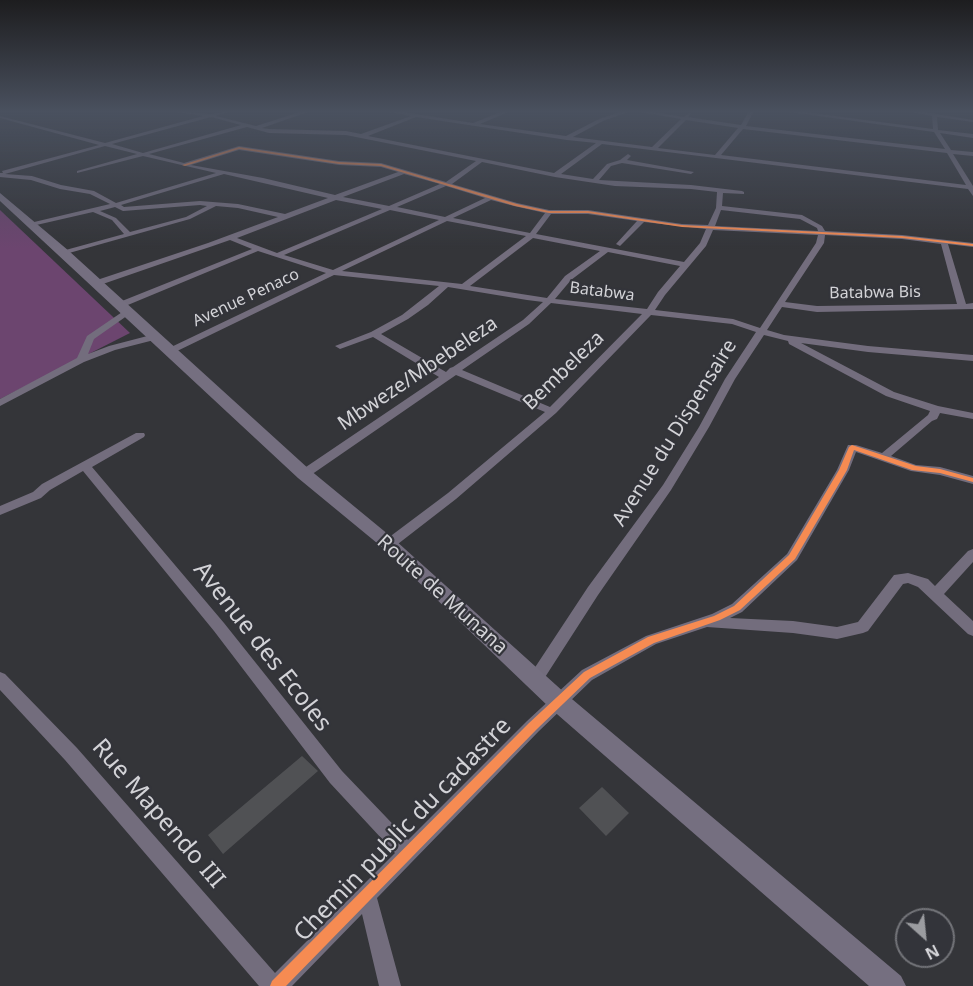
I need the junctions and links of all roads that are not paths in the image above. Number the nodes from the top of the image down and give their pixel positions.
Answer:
1 (61, 157) edge
2 (135, 157) edge
3 (156, 157) edge
4 (209, 157) edge
5 (298, 157) edge
6 (461, 157) edge
7 (583, 157) edge
8 (626, 157) edge
9 (716, 157) edge
10 (952, 157) edge
11 (622, 160) junction
12 (480, 161) junction
13 (184, 165) junction
14 (405, 171) junction
15 (691, 171) dead end
16 (79, 172) dead end
17 (223, 172) junction
18 (0, 174) edge
19 (555, 175) junction
20 (594, 181) junction
21 (448, 183) junction
22 (971, 188) edge
23 (720, 190) junction
24 (160, 193) junction
25 (742, 193) dead end
26 (973, 195) edge
27 (0, 196) edge
28 (492, 197) junction
29 (338, 198) junction
30 (179, 203) junction
31 (215, 204) junction
32 (112, 206) junction
33 (385, 208) junction
34 (719, 208) junction
35 (93, 210) junction
36 (549, 212) junction
37 (287, 218) junction
38 (446, 218) junction
39 (642, 220) junction
40 (32, 224) junction
41 (709, 228) junction
42 (822, 234) junction
43 (129, 235) junction
44 (532, 235) junction
45 (231, 238) junction
46 (944, 242) junction
47 (620, 244) dead end
48 (973, 245) edge
49 (258, 249) junction
50 (606, 250) junction
51 (65, 253) junction
52 (280, 254) junction
53 (686, 265) junction
54 (334, 273) junction
55 (97, 283) junction
56 (446, 284) junction
57 (463, 287) junction
58 (549, 301) junction
59 (778, 304) junction
60 (962, 306) junction
61 (973, 306) edge
62 (124, 308) junction
63 (648, 313) junction
64 (760, 332) junction
65 (374, 334) junction
66 (155, 337) junction
67 (783, 338) junction
68 (340, 346) dead end
69 (170, 351) junction
70 (973, 358) edge
71 (81, 360) junction
72 (449, 373) junction
73 (0, 403) edge
74 (936, 409) junction
75 (552, 411) junction
76 (970, 416) edge
77 (140, 435) dead end
78 (885, 456) junction
79 (84, 465) junction
80 (304, 474) junction
81 (973, 480) edge
82 (0, 511) edge
83 (389, 544) junction
84 (973, 554) edge
85 (936, 594) junction
86 (703, 622) junction
87 (973, 630) edge
88 (0, 679) edge
89 (535, 680) junction
90 (558, 701) junction
91 (408, 854) junction
92 (367, 896) junction
93 (275, 986) edge
94 (390, 986) edge
95 (891, 986) edge

1 - 18 street
2 - 16 street
3 - 13 street
4 - 13 street
5 - 14 street
6 - 12 street
7 - 19 street
8 - 11 street
9 - 22 street
10 - 22 street
11 - 15 street
11 - 20 street
12 - 19 street
12 - 21 street
13 - 17 street
14 - 21 street
14 - 29 street
17 - 24 street
17 - 29 street
18 - 32 street
19 - 20 street
20 - 23 street
21 - 28 street
21 - 33 street
22 - 26 street
23 - 25 street
23 - 34 street, Bembeleza
24 - 30 street
24 - 32 street
27 - 40 main road, Route de Munana
28 - 36 street
28 - 38 street, Avenue Penaco
29 - 33 street
29 - 37 street
30 - 31 street
30 - 32 street
31 - 37 street
31 - 43 street
32 - 35 street
33 - 38 street
33 - 52 street
34 - 41 street, Bembeleza
34 - 42 street
35 - 40 street
35 - 43 street
36 - 39 street
36 - 44 street
37 - 45 street
38 - 44 street
38 - 54 street, Avenue Penaco
39 - 41 street
39 - 47 street
40 - 51 main road, Route de Munana
41 - 42 street
41 - 53 street, Bembeleza
42 - 46 street
42 - 59 street, Avenue du Dispensaire
43 - 51 street
44 - 50 street
44 - 57 street
45 - 49 street, Batabwa
45 - 55 street
46 - 48 street
46 - 60 street
49 - 52 street, Batabwa
49 - 62 street
50 - 53 street
50 - 58 street, Mbweze/Mbebeleza
51 - 55 main road, Route de Munana
52 - 54 street, Batabwa
53 - 63 street, Bembeleza
54 - 56 street, Batabwa
54 - 69 street, Avenue Penaco
55 - 62 main road, Route de Munana
56 - 57 street, Batabwa
56 - 65 street
57 - 58 street, Batabwa
58 - 63 street, Batabwa
58 - 72 street, Mbweze/Mbebeleza
59 - 60 street, Batabwa Bis
59 - 64 street, Avenue du Dispensaire
60 - 61 street, Batabwa Bis
62 - 66 main road, Route de Munana
62 - 71 street
63 - 64 street, Batabwa
63 - 75 street, Bembeleza
64 - 67 street, Batabwa
64 - 89 street, Avenue du Dispensaire
65 - 68 street
65 - 72 street
66 - 69 main road, Route de Munana
66 - 71 street
67 - 70 street, Batabwa
67 - 74 street
69 - 80 main road, Route de Munana
71 - 73 street
72 - 75 street
72 - 80 street, Mbweze/Mbebeleza
74 - 76 street
74 - 78 street
75 - 83 street, Bembeleza
77 - 79 street
78 - 81 street
78 - 86 street, Chemin public du cadastre
79 - 82 street
79 - 91 street, Avenue des Ecoles
80 - 83 main road, Route de Munana
83 - 89 main road, Route de Munana
84 - 85 street
85 - 86 street
85 - 87 street
86 - 90 street, Chemin public du cadastre
88 - 93 street, Rue Mapendo III
89 - 90 main road, Route de Munana
90 - 91 street, Chemin public du cadastre
90 - 95 main road, Route de Munana
91 - 92 street, Chemin public du cadastre
92 - 93 street, Chemin public du cadastre
92 - 94 street

